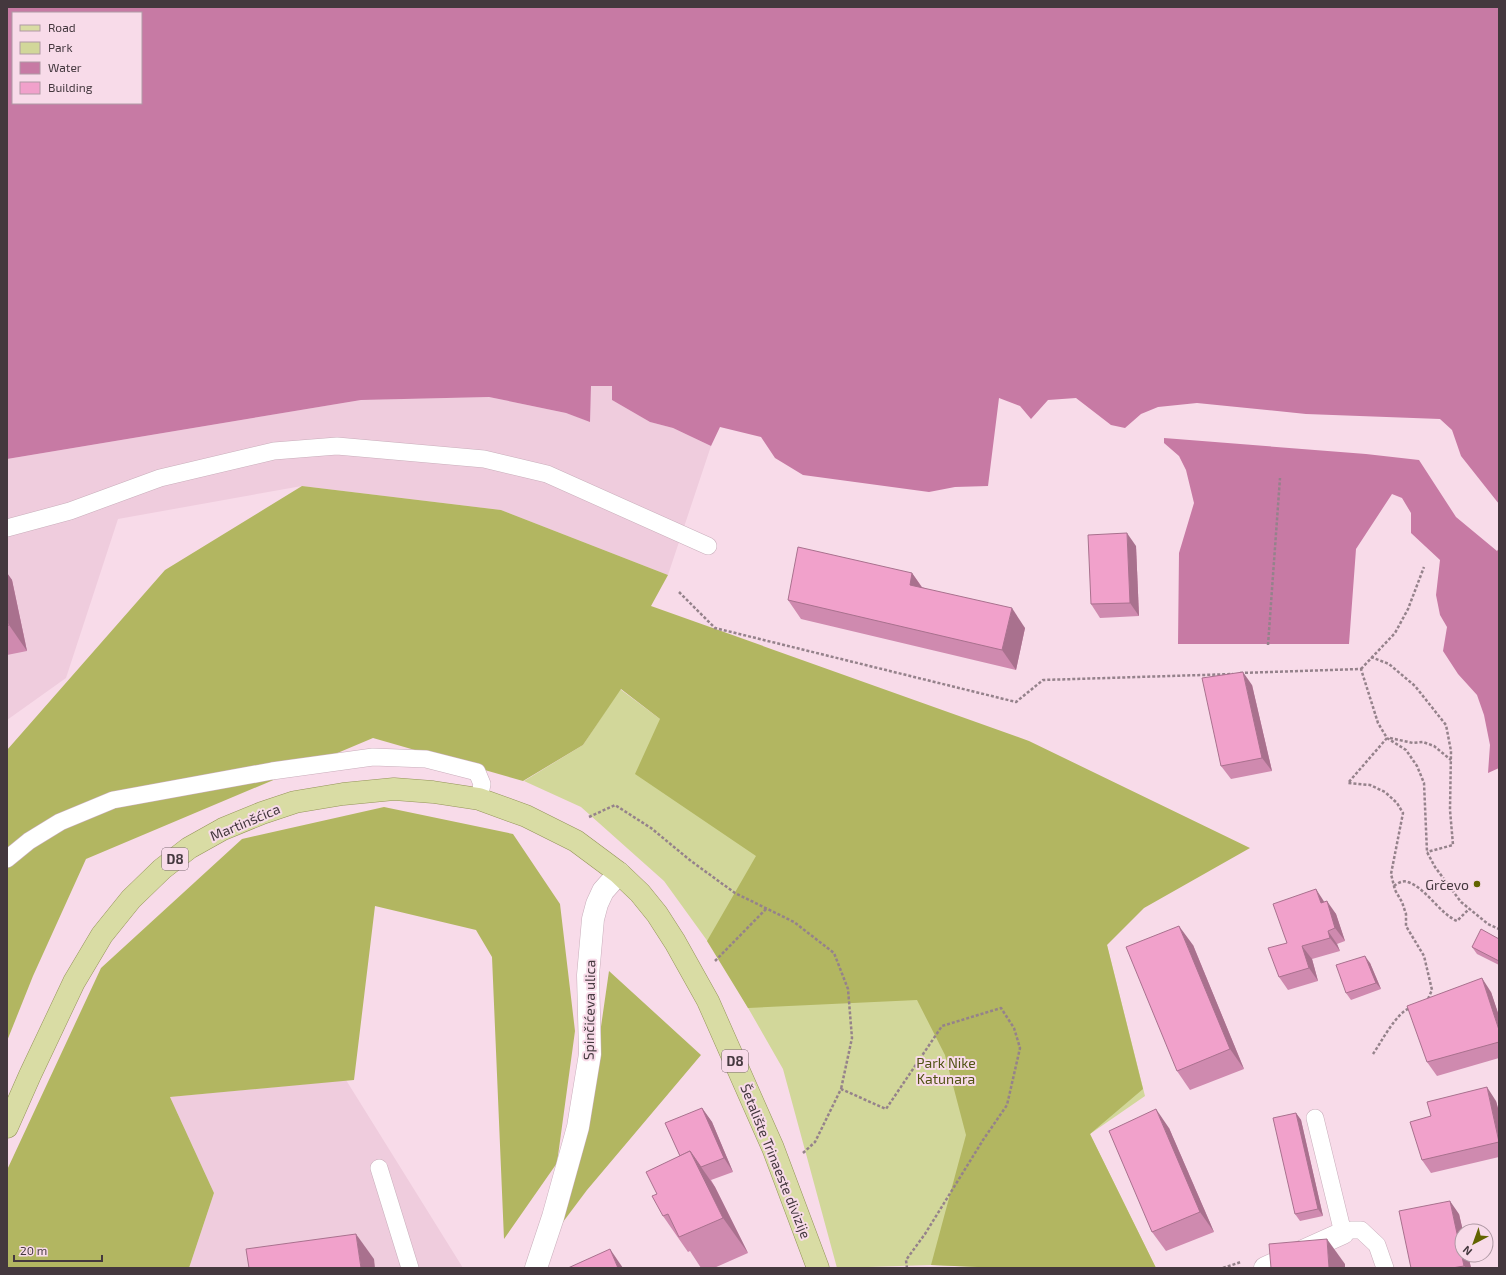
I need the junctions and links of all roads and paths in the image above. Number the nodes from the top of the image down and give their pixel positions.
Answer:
1 (1280, 478) dead end
2 (7, 528) edge
3 (708, 546) dead end
4 (1424, 567) dead end
5 (679, 592) dead end
6 (1268, 645) dead end
7 (1371, 657) junction
8 (1361, 669) junction
9 (1387, 738) junction
10 (1451, 760) junction
11 (479, 799) junction
12 (589, 817) dead end
13 (1427, 852) junction
14 (7, 859) edge
15 (619, 873) junction
16 (1394, 886) junction
17 (767, 908) junction
18 (1469, 909) junction
19 (1499, 929) edge
20 (713, 963) dead end
21 (1427, 1000) edge
22 (1411, 1008) edge
23 (1373, 1054) dead end
24 (841, 1089) junction
25 (1315, 1118) dead end
26 (7, 1127) edge
27 (799, 1156) dead end
28 (379, 1168) dead end
29 (1342, 1233) junction
30 (410, 1268) edge
31 (536, 1268) edge
32 (818, 1268) edge
33 (907, 1268) edge
34 (1266, 1268) edge
35 (1385, 1268) edge

1 - 6 path
2 - 3 lane
4 - 7 path
5 - 8 path
7 - 8 path
7 - 10 path
8 - 9 path
9 - 10 path
9 - 13 path
9 - 16 path
10 - 13 path
11 - 14 lane
11 - 15 main road, Martinšćica / D8
11 - 26 main road, Martinšćica / D8
12 - 17 path
13 - 18 path
15 - 31 street, Spinčićeva ulica
15 - 32 main road, Šetalište Trinaeste divizije / D8
16 - 18 path
16 - 21 path
17 - 20 path
17 - 24 path
18 - 19 path
22 - 23 path
24 - 27 path
24 - 33 path
25 - 29 lane
28 - 30 lane
29 - 34 street
29 - 35 lane

